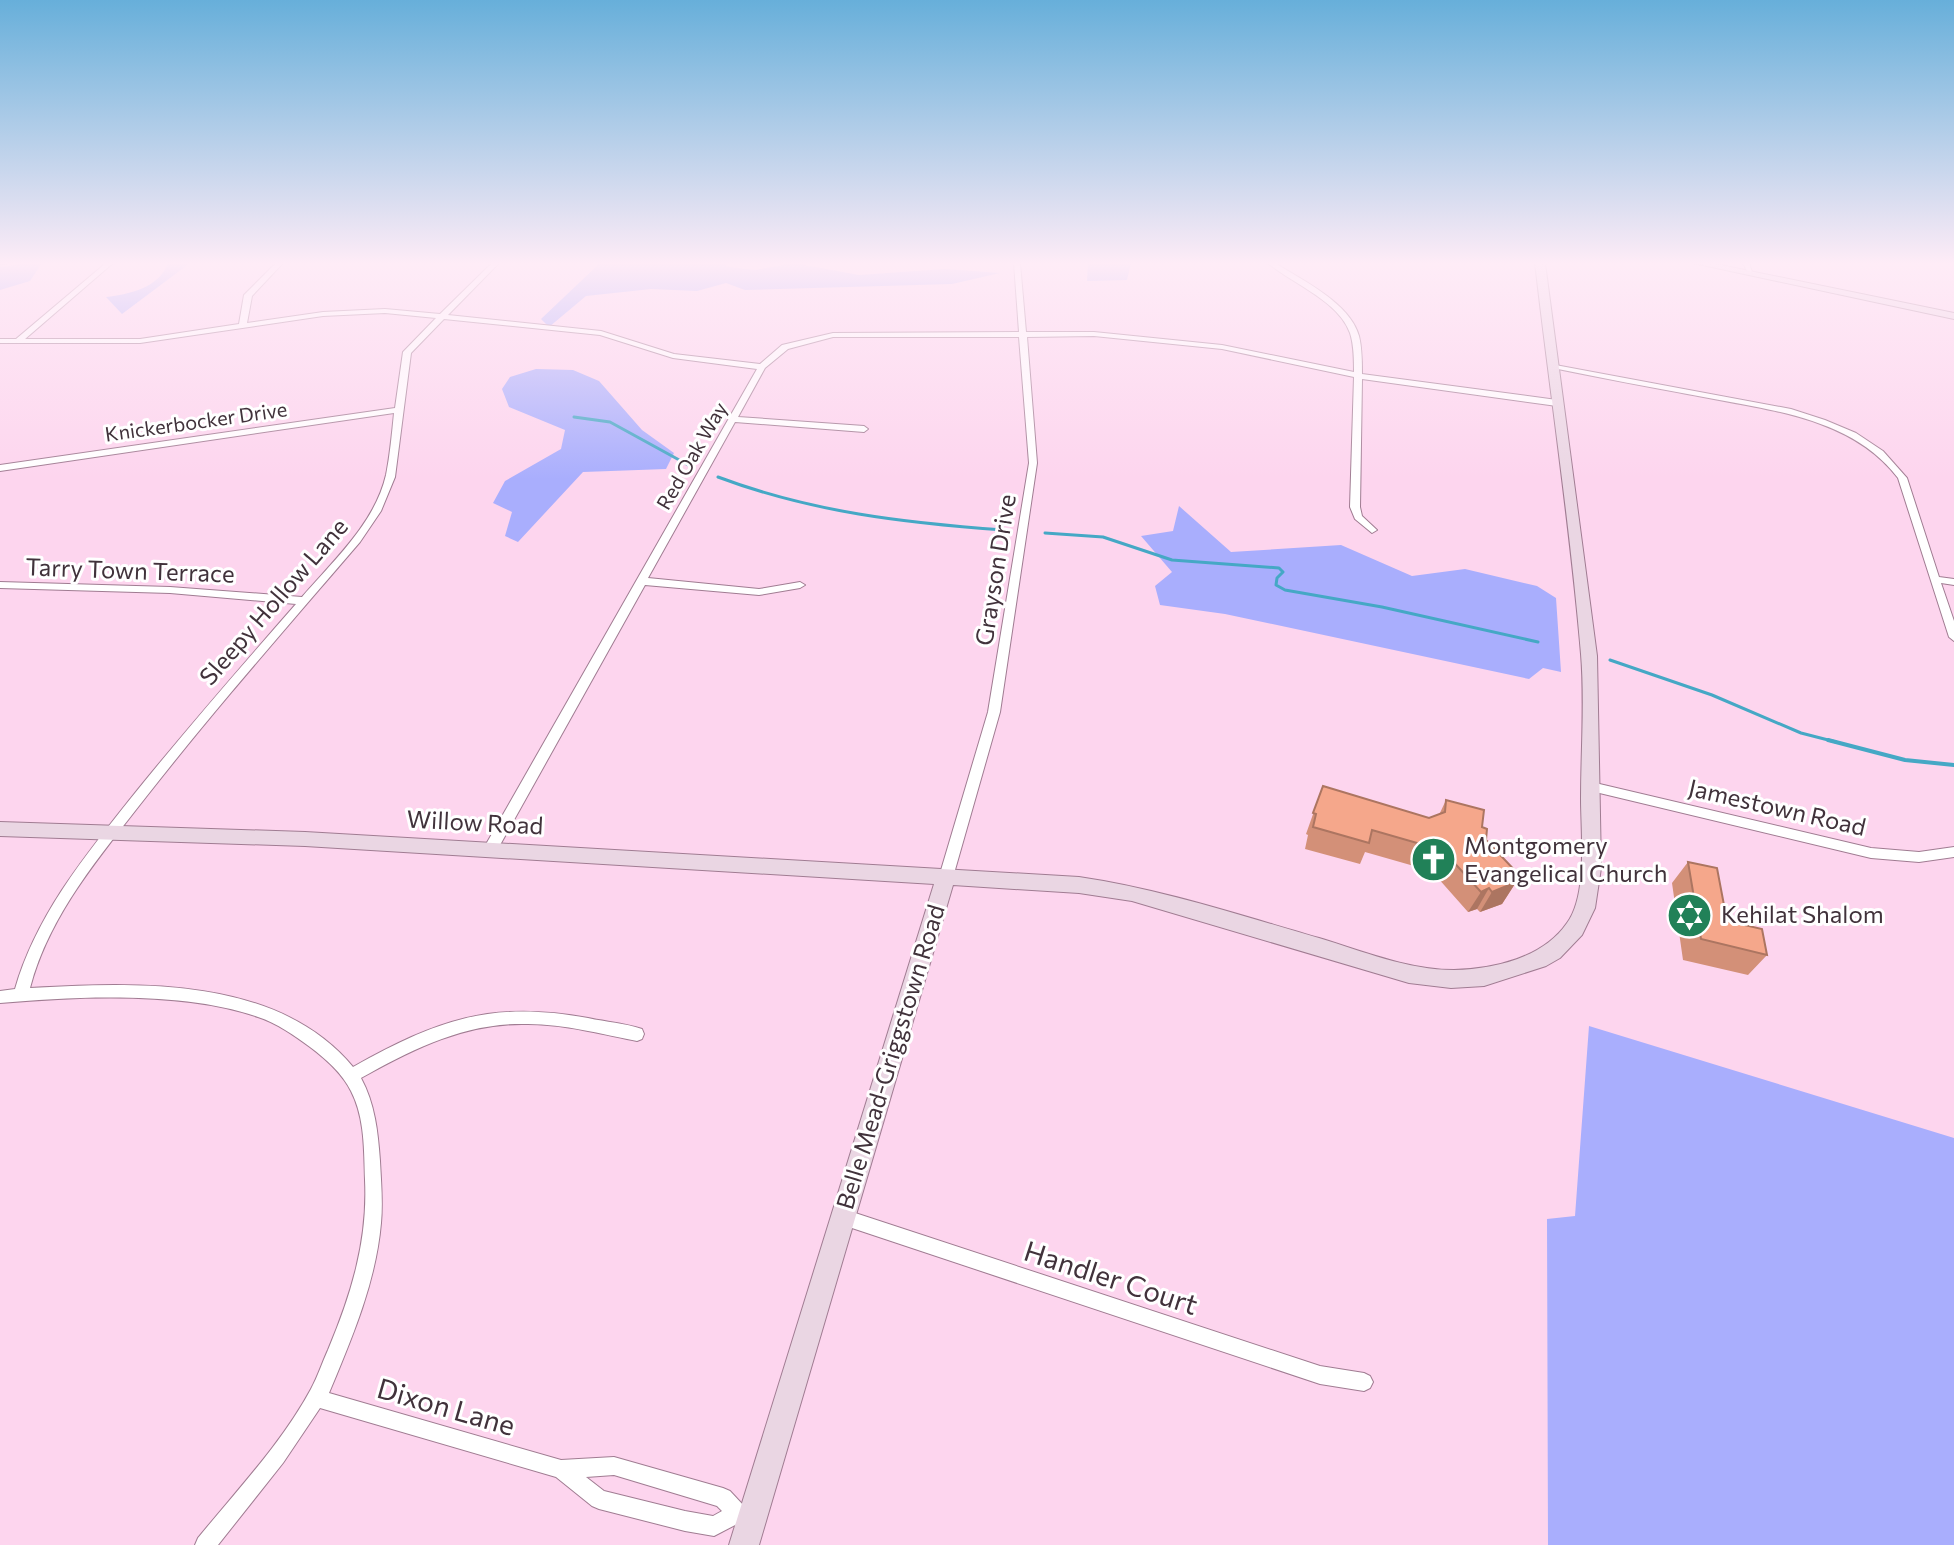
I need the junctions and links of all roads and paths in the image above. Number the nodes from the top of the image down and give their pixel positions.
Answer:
1 (25, 335) edge
2 (183, 335) edge
3 (422, 335) edge
4 (608, 335) edge
5 (883, 335) edge
6 (1022, 335) edge
7 (1105, 335) edge
8 (1355, 335) edge
9 (1549, 335) edge
10 (0, 341) edge
11 (18, 341) junction
12 (1553, 366) junction
13 (762, 367) junction
14 (1355, 375) junction
15 (1557, 403) junction
16 (397, 410) junction
17 (734, 419) junction
18 (864, 429) dead end
19 (0, 468) edge
20 (1372, 530) dead end
21 (1935, 579) junction
22 (641, 581) junction
23 (1954, 582) edge
24 (0, 585) edge
25 (800, 585) dead end
26 (305, 601) junction
27 (1954, 637) edge
28 (1591, 787) junction
29 (0, 829) edge
30 (112, 832) junction
31 (490, 850) junction
32 (1954, 852) edge
33 (946, 877) junction
34 (21, 995) junction
35 (0, 997) edge
36 (637, 1034) dead end
37 (351, 1076) junction
38 (843, 1217) junction
39 (1364, 1382) dead end
40 (316, 1398) junction
41 (561, 1469) junction
42 (745, 1515) junction
43 (205, 1545) edge
44 (744, 1545) edge

1 - 11 street
2 - 11 street
3 - 16 street, Sleepy Hollow Lane
4 - 13 street
5 - 13 street, Red Oak Way
6 - 33 street, Grayson Drive
7 - 14 street, Red Oak Way
8 - 14 street
9 - 12 street, Belle Mead-Griggstown Road
10 - 11 street
12 - 15 street, Belle Mead-Griggstown Road
12 - 21 street
13 - 17 street, Red Oak Way
14 - 15 street, Red Oak Way
14 - 20 street
15 - 28 street, Belle Mead-Griggstown Road
16 - 19 street, Knickerbocker Drive
16 - 26 street, Sleepy Hollow Lane
17 - 18 street
17 - 22 street, Red Oak Way
21 - 23 street
21 - 27 street
22 - 25 street
22 - 31 street, Red Oak Way
24 - 26 street, Tarry Town Terrace
26 - 30 street, Sleepy Hollow Lane
28 - 32 street, Jamestown Road
28 - 33 street, Belle Mead-Griggstown Road
29 - 30 street, Willow Road
30 - 31 street, Willow Road
30 - 34 street, Sleepy Hollow Lane
31 - 33 street, Willow Road
33 - 38 street, Belle Mead-Griggstown Road
34 - 35 street
34 - 37 street
36 - 37 street
37 - 40 street
38 - 39 street, Handler Court
38 - 42 street, Belle Mead-Griggstown Road
40 - 41 street, Dixon Lane
40 - 43 street
41 - 42 street, Dixon Lane
41 - 42 street, Dixon Lane
42 - 44 street, Belle Mead-Griggstown Road

